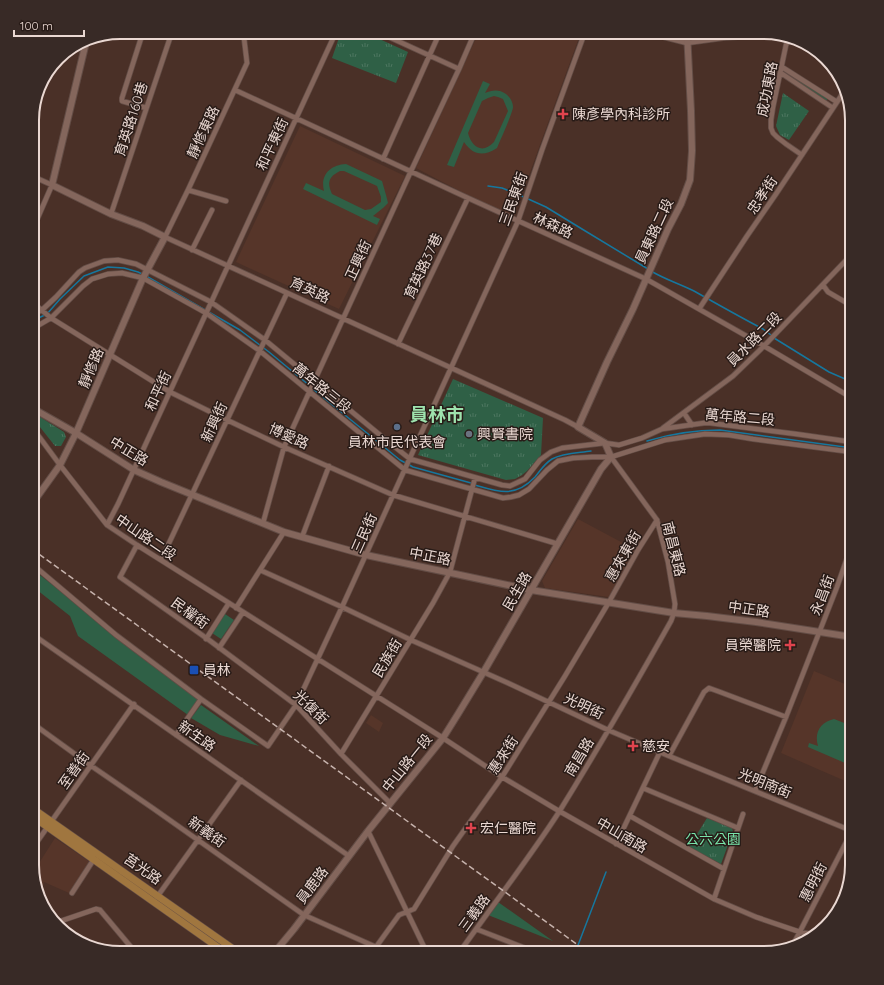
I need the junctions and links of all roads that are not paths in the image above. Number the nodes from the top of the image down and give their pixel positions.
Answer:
1 (141, 39) edge
2 (170, 39) edge
3 (244, 39) edge
4 (333, 39) edge
5 (393, 39) edge
6 (437, 39) edge
7 (472, 39) edge
8 (582, 39) edge
9 (671, 39) edge
10 (687, 39) edge
11 (716, 39) edge
12 (687, 43) junction
13 (787, 43) edge
14 (85, 47) edge
15 (430, 56) junction
16 (782, 66) junction
17 (459, 69) junction
18 (781, 74) junction
19 (235, 90) junction
20 (841, 96) edge
21 (837, 102) junction
22 (146, 108) junction
23 (833, 108) junction
24 (296, 119) junction
25 (802, 155) junction
26 (383, 158) junction
27 (411, 171) junction
28 (39, 179) edge
29 (52, 185) junction
30 (188, 190) junction
31 (468, 198) junction
32 (226, 201) dead end
33 (212, 210) dead end
34 (111, 214) junction
35 (39, 215) edge
36 (518, 221) junction
37 (165, 237) junction
38 (192, 250) junction
39 (845, 261) edge
40 (228, 266) junction
41 (147, 270) junction
42 (143, 278) junction
43 (646, 279) junction
44 (823, 284) junction
45 (287, 293) junction
46 (211, 302) junction
47 (845, 302) edge
48 (39, 308) edge
49 (699, 309) junction
50 (42, 310) junction
51 (39, 311) edge
52 (206, 313) junction
53 (51, 318) junction
54 (343, 319) junction
55 (39, 325) edge
56 (265, 340) junction
57 (398, 344) junction
58 (764, 346) junction
59 (260, 351) junction
60 (109, 354) junction
61 (451, 368) junction
62 (315, 381) junction
63 (170, 392) junction
64 (309, 392) junction
65 (845, 394) edge
66 (39, 412) edge
67 (684, 412) junction
68 (227, 420) junction
69 (692, 425) junction
70 (578, 427) junction
71 (662, 430) junction
72 (76, 433) junction
73 (39, 436) edge
74 (845, 441) edge
75 (605, 443) junction
76 (284, 447) junction
77 (845, 451) edge
78 (611, 457) junction
79 (410, 459) junction
80 (60, 465) junction
81 (329, 466) junction
82 (134, 470) junction
83 (405, 470) junction
84 (475, 478) junction
85 (471, 490) junction
86 (39, 494) edge
87 (192, 495) junction
88 (393, 495) junction
89 (464, 517) junction
90 (657, 520) junction
91 (263, 524) junction
92 (107, 525) junction
93 (284, 532) junction
94 (302, 537) junction
95 (558, 544) junction
96 (137, 545) junction
97 (366, 555) junction
98 (161, 560) junction
99 (845, 563) edge
100 (39, 570) edge
101 (260, 570) junction
102 (450, 572) junction
103 (531, 590) junction
104 (609, 602) junction
105 (229, 604) junction
106 (342, 607) junction
107 (236, 608) junction
108 (243, 612) junction
109 (674, 613) junction
110 (820, 631) junction
111 (845, 636) edge
112 (39, 639) edge
113 (206, 639) junction
114 (411, 640) junction
115 (219, 648) junction
116 (318, 658) junction
117 (483, 673) junction
118 (377, 697) junction
119 (201, 699) junction
120 (550, 702) junction
121 (134, 704) junction
122 (296, 706) junction
123 (786, 717) junction
124 (39, 728) edge
125 (608, 730) junction
126 (176, 735) junction
127 (442, 738) junction
128 (660, 752) junction
129 (341, 754) junction
130 (669, 756) junction
131 (90, 765) junction
132 (502, 777) junction
133 (241, 780) junction
134 (643, 788) junction
135 (756, 791) junction
136 (390, 803) junction
137 (559, 811) junction
138 (742, 814) dead end
139 (39, 815) edge
140 (630, 816) junction
141 (39, 819) edge
142 (49, 824) junction
143 (738, 828) junction
144 (845, 828) edge
145 (368, 831) junction
146 (39, 839) edge
147 (198, 840) junction
148 (616, 844) junction
149 (845, 845) edge
150 (349, 856) junction
151 (96, 857) junction
152 (724, 869) junction
153 (507, 886) joint
154 (72, 893) dead end
155 (156, 899) junction
156 (714, 900) junction
157 (407, 912) junction
158 (304, 915) junction
159 (62, 921) edge
160 (476, 929) junction
161 (800, 932) junction
162 (807, 933) edge
163 (796, 940) edge
164 (130, 946) edge
165 (217, 946) edge
166 (228, 946) edge
167 (281, 946) edge
168 (374, 946) edge
169 (377, 946) edge
170 (424, 946) edge
171 (464, 946) edge
172 (520, 946) edge

1 - 22 street
2 - 22 street, 育英路160巷
3 - 19 street, 靜修東路
4 - 24 street, 和平東街
5 - 15 street
6 - 15 street
7 - 17 street, 正興街
8 - 36 street, 三民東街
9 - 12 street
10 - 12 street, 員東路二段
11 - 12 street
12 - 43 street, 員東路二段
13 - 16 street, 成功東路
14 - 29 street
15 - 17 street
15 - 26 street
16 - 18 street, 成功東路
16 - 21 street
17 - 27 street, 正興街
18 - 23 street
18 - 25 street, 成功東路
19 - 24 street, 林森路
19 - 30 street, 靜修東路
20 - 21 street, 忠孝街
21 - 23 street, 忠孝街
22 - 34 street, 育英路160巷
23 - 25 street, 忠孝街
24 - 26 street, 林森路
24 - 40 street, 和平東街
25 - 49 street, 忠孝街
26 - 27 street, 林森路
27 - 31 street, 林森路
27 - 54 street, 正興街
28 - 29 street, 育英路
29 - 34 street, 育英路
29 - 35 street
30 - 32 street
30 - 37 street, 靜修東路
31 - 36 street, 林森路
31 - 57 street, 育英路37巷
33 - 38 street
34 - 37 street, 育英路
36 - 43 street, 林森路
36 - 61 street, 三民東街
37 - 38 street, 育英路
37 - 41 street, 靜修路
38 - 40 street, 育英路
39 - 44 street, 員水路二段
40 - 45 street, 育英路
40 - 46 street, 和平街
41 - 42 street, 靜修路
41 - 46 street, 萬年路三段
41 - 50 street, 萬年路三段
42 - 52 street, 萬年路三段
42 - 53 street, 萬年路三段
42 - 60 street, 靜修路
43 - 49 street, 林森路
43 - 70 street, 員東路二段
44 - 47 street
44 - 58 street, 員水路二段
45 - 54 street, 育英路
45 - 56 street, 新興街
46 - 52 street, 和平街
46 - 56 street, 萬年路三段
48 - 50 street, 博愛路
49 - 58 street, 林森路
50 - 51 street, 萬年路三段
50 - 53 street, 博愛路
52 - 59 street, 萬年路三段
52 - 63 street, 和平街
53 - 55 street, 萬年路三段
53 - 60 street, 博愛路
54 - 57 street, 育英路
54 - 62 street, 正興街
56 - 59 street, 新興街
56 - 62 street, 萬年路三段
57 - 61 street, 育英路
58 - 65 street, 林森路
58 - 67 street, 員水路二段
59 - 64 street, 萬年路三段
59 - 68 street, 新興街
60 - 63 street, 博愛路
60 - 72 street, 靜修路
61 - 70 street, 育英路
61 - 79 street, 三民街
62 - 64 street, 正興街
62 - 79 street, 萬年路三段
63 - 68 street, 博愛路
63 - 82 street, 和平街
64 - 76 street, 正興街
64 - 83 street, 萬年路三段
66 - 72 street, 中正路
67 - 69 street
67 - 71 street, 員水路二段
68 - 76 street, 博愛路
68 - 87 street, 新興街
69 - 71 street, 萬年路二段
69 - 74 street, 萬年路二段
70 - 75 street
71 - 75 street, 萬年路二段
72 - 80 street, 靜修路
72 - 82 street, 中正路
73 - 80 street, 中山路二段
75 - 78 street
75 - 84 street, 萬年路三段
76 - 81 street, 博愛路
76 - 91 street, 正興街
77 - 78 street, 萬年路二段
78 - 85 street, 萬年路三段
78 - 90 street, 南昌東路
78 - 95 street, 民生路
79 - 83 street, 三民街
79 - 84 street, 萬年路三段
80 - 86 street, 靜修路
80 - 92 street, 中山路二段
81 - 88 street, 博愛路
81 - 94 street
82 - 87 street, 中正路
82 - 92 street, 和平街
83 - 85 street, 萬年路三段
83 - 88 street, 三民街
84 - 85 street, 民族街
85 - 89 street, 民族街
87 - 91 street, 中正路
87 - 98 street, 新興街
88 - 89 street, 博愛路
88 - 97 street, 三民街
89 - 95 street, 博愛路
89 - 102 street, 民族街
90 - 104 street, 惠來東街
90 - 109 street, 南昌東路
91 - 93 street, 中正路
92 - 96 street, 中山路二段
93 - 94 street, 中正路
93 - 101 street
94 - 97 street, 中正路
95 - 103 street, 民生路
96 - 98 street, 中山路二段
96 - 113 street, 民權街
97 - 102 street, 中正路
97 - 106 street, 三民街
98 - 105 street, 中山路二段
99 - 110 street, 永昌街
100 - 119 street
101 - 106 street, 光明街
101 - 107 street
102 - 103 street, 中正路
102 - 114 street, 民族街
103 - 104 street, 中正路
103 - 117 street, 民生路
104 - 109 street, 中正路
104 - 120 street, 惠來街
105 - 107 street, 中山路二段
105 - 113 street, 民權街
106 - 114 street, 光明街
106 - 116 street, 三民街
107 - 108 street, 中山路一段
108 - 115 street
108 - 116 street, 中山路一段
109 - 110 street, 中正路
109 - 125 street, 南昌路
110 - 111 street, 中正路
110 - 123 street
112 - 121 street, 新生路
113 - 115 street, 光復街
114 - 117 street, 光明街
114 - 118 street, 民族街
115 - 122 street, 光復街
116 - 118 street, 中山路一段
116 - 122 street, 三民街
117 - 120 street, 光明街
117 - 127 street, 民生路
118 - 127 street, 中山路一段
118 - 129 street, 民族街
119 - 122 street, 三民街
119 - 126 street
120 - 125 street, 光明街
120 - 132 street, 惠來街
121 - 126 street, 新生路
121 - 131 street, 至善街
122 - 129 street, 光復街
123 - 130 street
123 - 135 street
124 - 131 street, 新義街
125 - 128 street, 光明街
125 - 137 street, 南昌路
126 - 133 street, 新生路
127 - 132 street, 中山南路
127 - 136 street, 中山路一段
128 - 130 street, 光明街
128 - 134 street
129 - 136 street, 光復街
130 - 135 street, 光明南街
131 - 142 street, 至善街
131 - 147 street, 新義街
132 - 137 street, 中山南路
132 - 157 street, 惠來街
133 - 147 street
133 - 150 street, 新生路
134 - 140 street
134 - 143 street
135 - 144 street, 光明南街
136 - 145 street, 中山路一段
137 - 148 street, 中山南路
137 - 153 street, 南昌路
138 - 143 street
139 - 142 main road, 莒光路
140 - 148 street
140 - 152 street
141 - 142 main road, 莒光路
142 - 146 street, 至善街
142 - 151 main road, 莒光路
143 - 152 street
145 - 150 street, 員鹿路
145 - 157 street
147 - 155 street
147 - 158 street, 新義街
148 - 156 street, 中山南路
149 - 161 street, 惠明街
150 - 158 street, 員鹿路
151 - 154 street
151 - 155 main road, 莒光路
152 - 156 street
153 - 160 street, 三義路
155 - 165 main road, 莒光路
155 - 166 main road, 莒光路
156 - 161 street, 中山南路
157 - 169 street, 惠來街
157 - 170 street
158 - 167 street, 員鹿路
158 - 168 street, 新義街
159 - 164 street
160 - 171 street, 三義路
160 - 172 street
161 - 162 street, 中山南路
161 - 163 street, 惠明街

